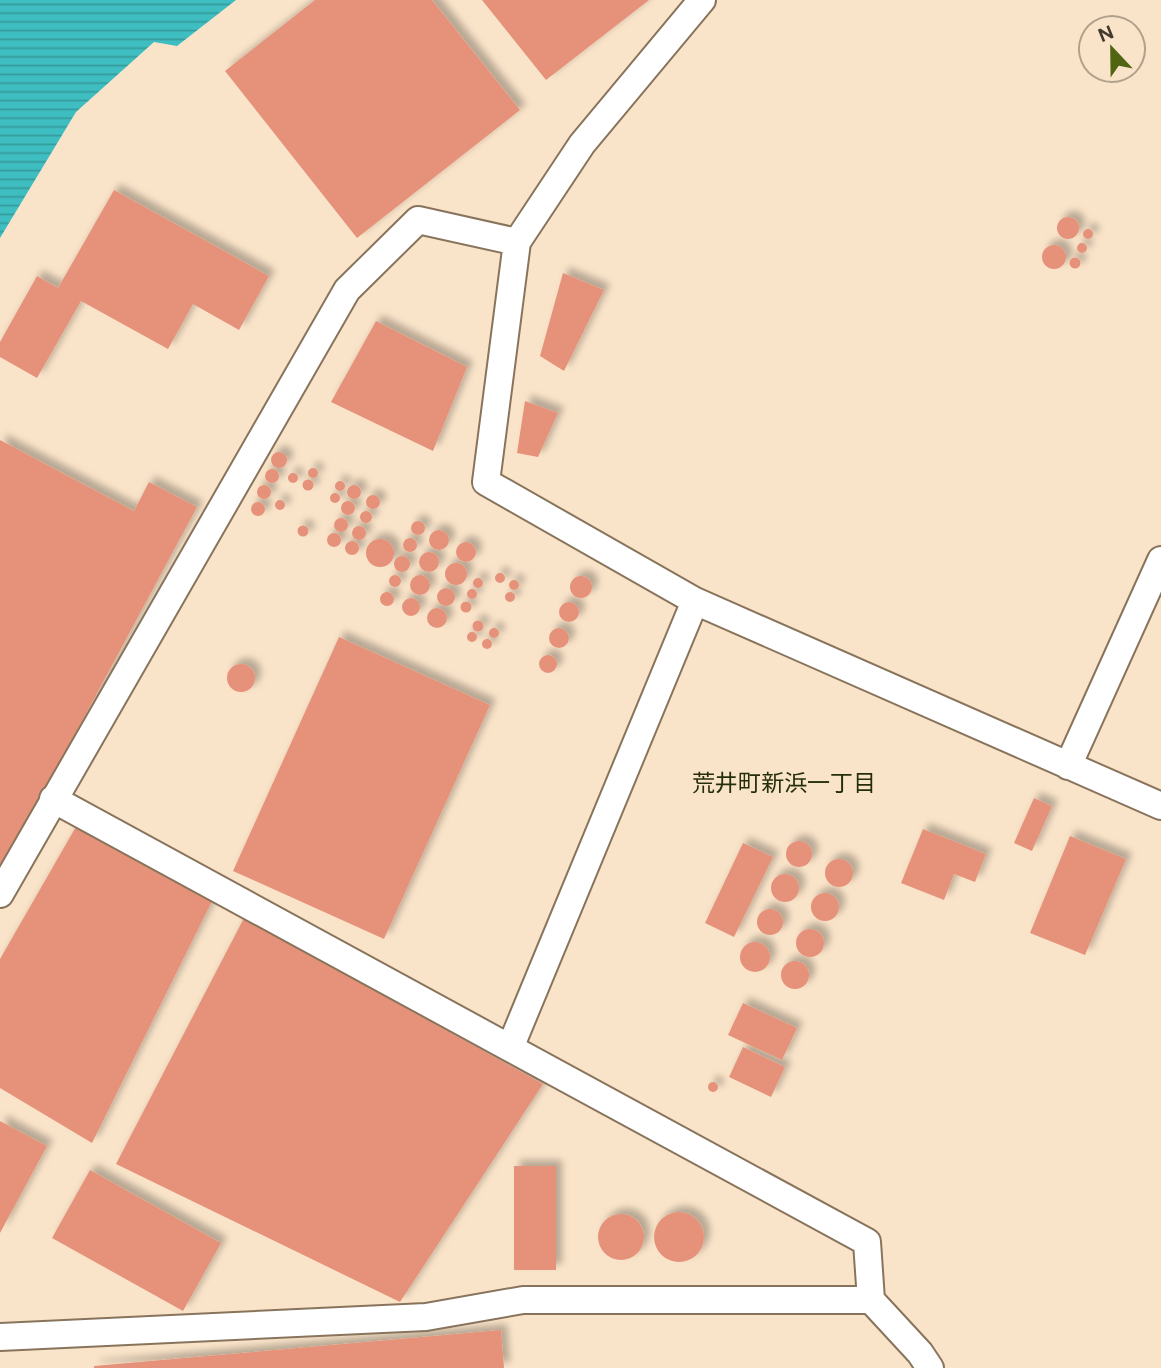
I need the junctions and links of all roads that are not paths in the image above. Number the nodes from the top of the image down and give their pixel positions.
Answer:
1 (702, 0) edge
2 (517, 242) junction
3 (1161, 560) edge
4 (695, 601) junction
5 (1068, 766) junction
6 (54, 799) junction
7 (1161, 806) edge
8 (0, 894) edge
9 (510, 1048) junction
10 (871, 1300) junction
11 (0, 1337) edge
12 (930, 1368) edge

1 - 2 street
2 - 4 street
2 - 6 street
3 - 5 street
4 - 5 street
4 - 9 street
5 - 7 street
6 - 8 street
6 - 9 street
9 - 10 street
10 - 11 street
10 - 12 street

